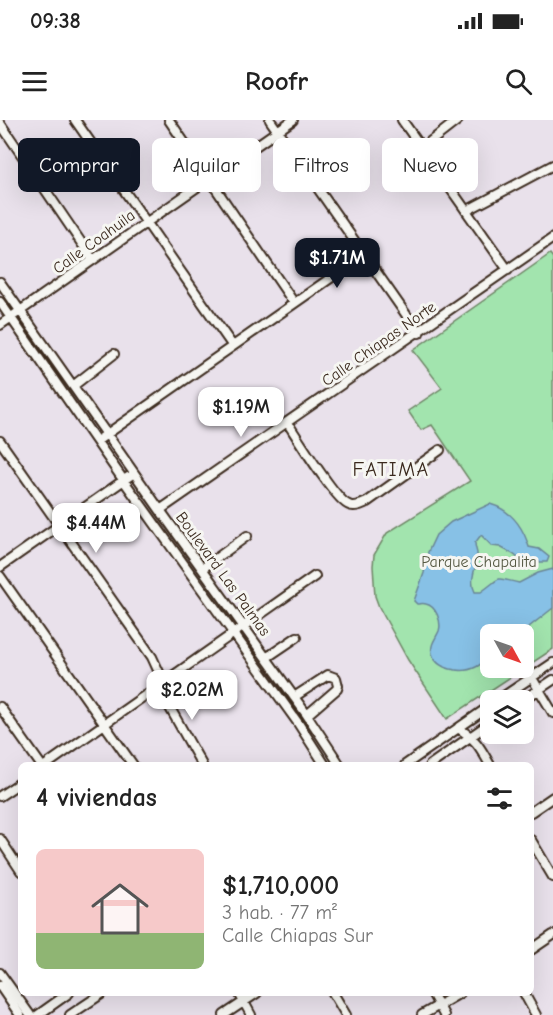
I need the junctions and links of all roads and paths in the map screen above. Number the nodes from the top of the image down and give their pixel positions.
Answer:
1 (75, 120) edge
2 (169, 120) edge
3 (270, 120) edge
4 (293, 120) edge
5 (402, 120) edge
6 (458, 120) edge
7 (0, 123) edge
8 (278, 131) junction
9 (182, 138) edge
10 (415, 138) edge
11 (435, 138) edge
12 (261, 143) edge
13 (553, 165) edge
14 (190, 192) edge
15 (219, 192) edge
16 (453, 192) edge
17 (466, 211) junction
18 (146, 222) junction
19 (553, 238) edge
20 (365, 254) junction
21 (93, 260) junction
22 (508, 270) junction
23 (0, 282) edge
24 (0, 302) edge
25 (294, 303) junction
26 (20, 311) junction
27 (11, 318) junction
28 (0, 325) edge
29 (419, 333) junction
30 (232, 345) junction
31 (114, 354) dead end
32 (73, 386) junction
33 (287, 422) junction
34 (106, 434) junction
35 (0, 441) edge
36 (97, 441) junction
37 (440, 450) dead end
38 (134, 473) junction
39 (124, 480) junction
40 (160, 510) junction
41 (59, 525) junction
42 (247, 536) dead end
43 (0, 567) edge
44 (203, 568) junction
45 (0, 576) edge
46 (315, 576) dead end
47 (243, 626) junction
48 (233, 633) junction
49 (297, 637) dead end
50 (266, 658) junction
51 (553, 663) edge
52 (534, 676) edge
53 (531, 678) joint
54 (553, 680) edge
55 (163, 681) junction
56 (513, 690) edge
57 (539, 690) junction
58 (534, 693) edge
59 (294, 697) junction
60 (0, 706) edge
61 (480, 713) edge
62 (553, 714) edge
63 (307, 715) junction
64 (104, 723) junction
65 (458, 728) junction
66 (480, 730) edge
67 (471, 736) junction
68 (39, 762) edge
69 (50, 762) edge
70 (130, 762) edge
71 (200, 762) edge
72 (323, 762) edge
73 (338, 762) edge
74 (409, 762) edge
75 (434, 762) edge
76 (488, 762) edge
77 (18, 784) edge
78 (0, 796) edge
79 (553, 798) edge
80 (534, 811) edge
81 (0, 839) edge
82 (534, 845) edge
83 (18, 866) edge
84 (553, 877) edge
85 (553, 935) edge
86 (534, 948) edge
87 (0, 973) edge
88 (0, 986) edge
89 (65, 996) edge
90 (98, 996) edge
91 (240, 996) edge
92 (253, 996) edge
93 (335, 996) edge
94 (434, 996) edge
95 (455, 996) edge
96 (526, 996) edge
97 (244, 1002) junction
98 (439, 1005) junction
99 (20, 1015) edge
100 (30, 1015) edge
101 (38, 1015) edge
102 (70, 1015) edge
103 (224, 1015) edge
104 (251, 1015) edge
105 (346, 1015) edge
106 (422, 1015) edge
107 (444, 1015) edge
108 (536, 1015) edge

1 - 18 street
2 - 9 street
3 - 8 street
4 - 8 street, Calle Coahuila
5 - 10 street
6 - 11 street
7 - 21 street
8 - 12 street, Calle Coahuila
8 - 20 street
13 - 17 street
14 - 18 street, Calle Coahuila
15 - 25 street
16 - 17 street
17 - 22 street
18 - 21 street, Calle Coahuila
18 - 30 street
19 - 22 street, Calle Chiapas Norte
20 - 25 street
20 - 29 street
21 - 26 street, Calle Coahuila
22 - 29 street, Calle Chiapas Norte
23 - 26 street, Boulevard Las Palmas
24 - 27 street, Boulevard Las Palmas
25 - 30 street
26 - 27 street, Calle Coahuila
26 - 32 street, Boulevard Las Palmas
27 - 28 street, Calle Coahuila
27 - 36 street, Boulevard Las Palmas
29 - 33 street, Calle Chiapas Norte
30 - 34 street
31 - 32 street
32 - 34 street, Boulevard Las Palmas
33 - 37 street
33 - 40 street, Calle Chiapas Norte
34 - 36 street
34 - 38 street, Boulevard Las Palmas
35 - 41 street
36 - 39 street, Boulevard Las Palmas
38 - 39 street
38 - 40 street, Boulevard Las Palmas
39 - 41 street
39 - 48 street, Boulevard Las Palmas
40 - 44 street, Boulevard Las Palmas
41 - 43 street
41 - 55 street
42 - 44 street
44 - 47 street, Boulevard Las Palmas
45 - 64 street
46 - 47 street
47 - 48 street
47 - 50 street, Boulevard Las Palmas
48 - 55 street
48 - 72 street, Boulevard Las Palmas
49 - 50 street
50 - 59 street, Boulevard Las Palmas
51 - 52 street
53 - 56 street
53 - 57 street
54 - 57 street
55 - 64 street
55 - 71 street
57 - 58 street
57 - 62 street
59 - 63 street, Boulevard Las Palmas
59 - 63 street
60 - 68 street
61 - 65 street
63 - 73 street, Boulevard Las Palmas
64 - 69 street
64 - 70 street
65 - 67 street
65 - 74 street
66 - 67 street
67 - 75 street
67 - 76 street
77 - 78 street
79 - 80 street
81 - 83 street
82 - 84 street
85 - 86 street
87 - 100 street
88 - 99 street
89 - 101 street
90 - 102 street
91 - 97 street
92 - 97 street
93 - 105 street
94 - 98 street
95 - 98 street
96 - 108 street
97 - 103 street
97 - 104 street
98 - 106 street
98 - 107 street

